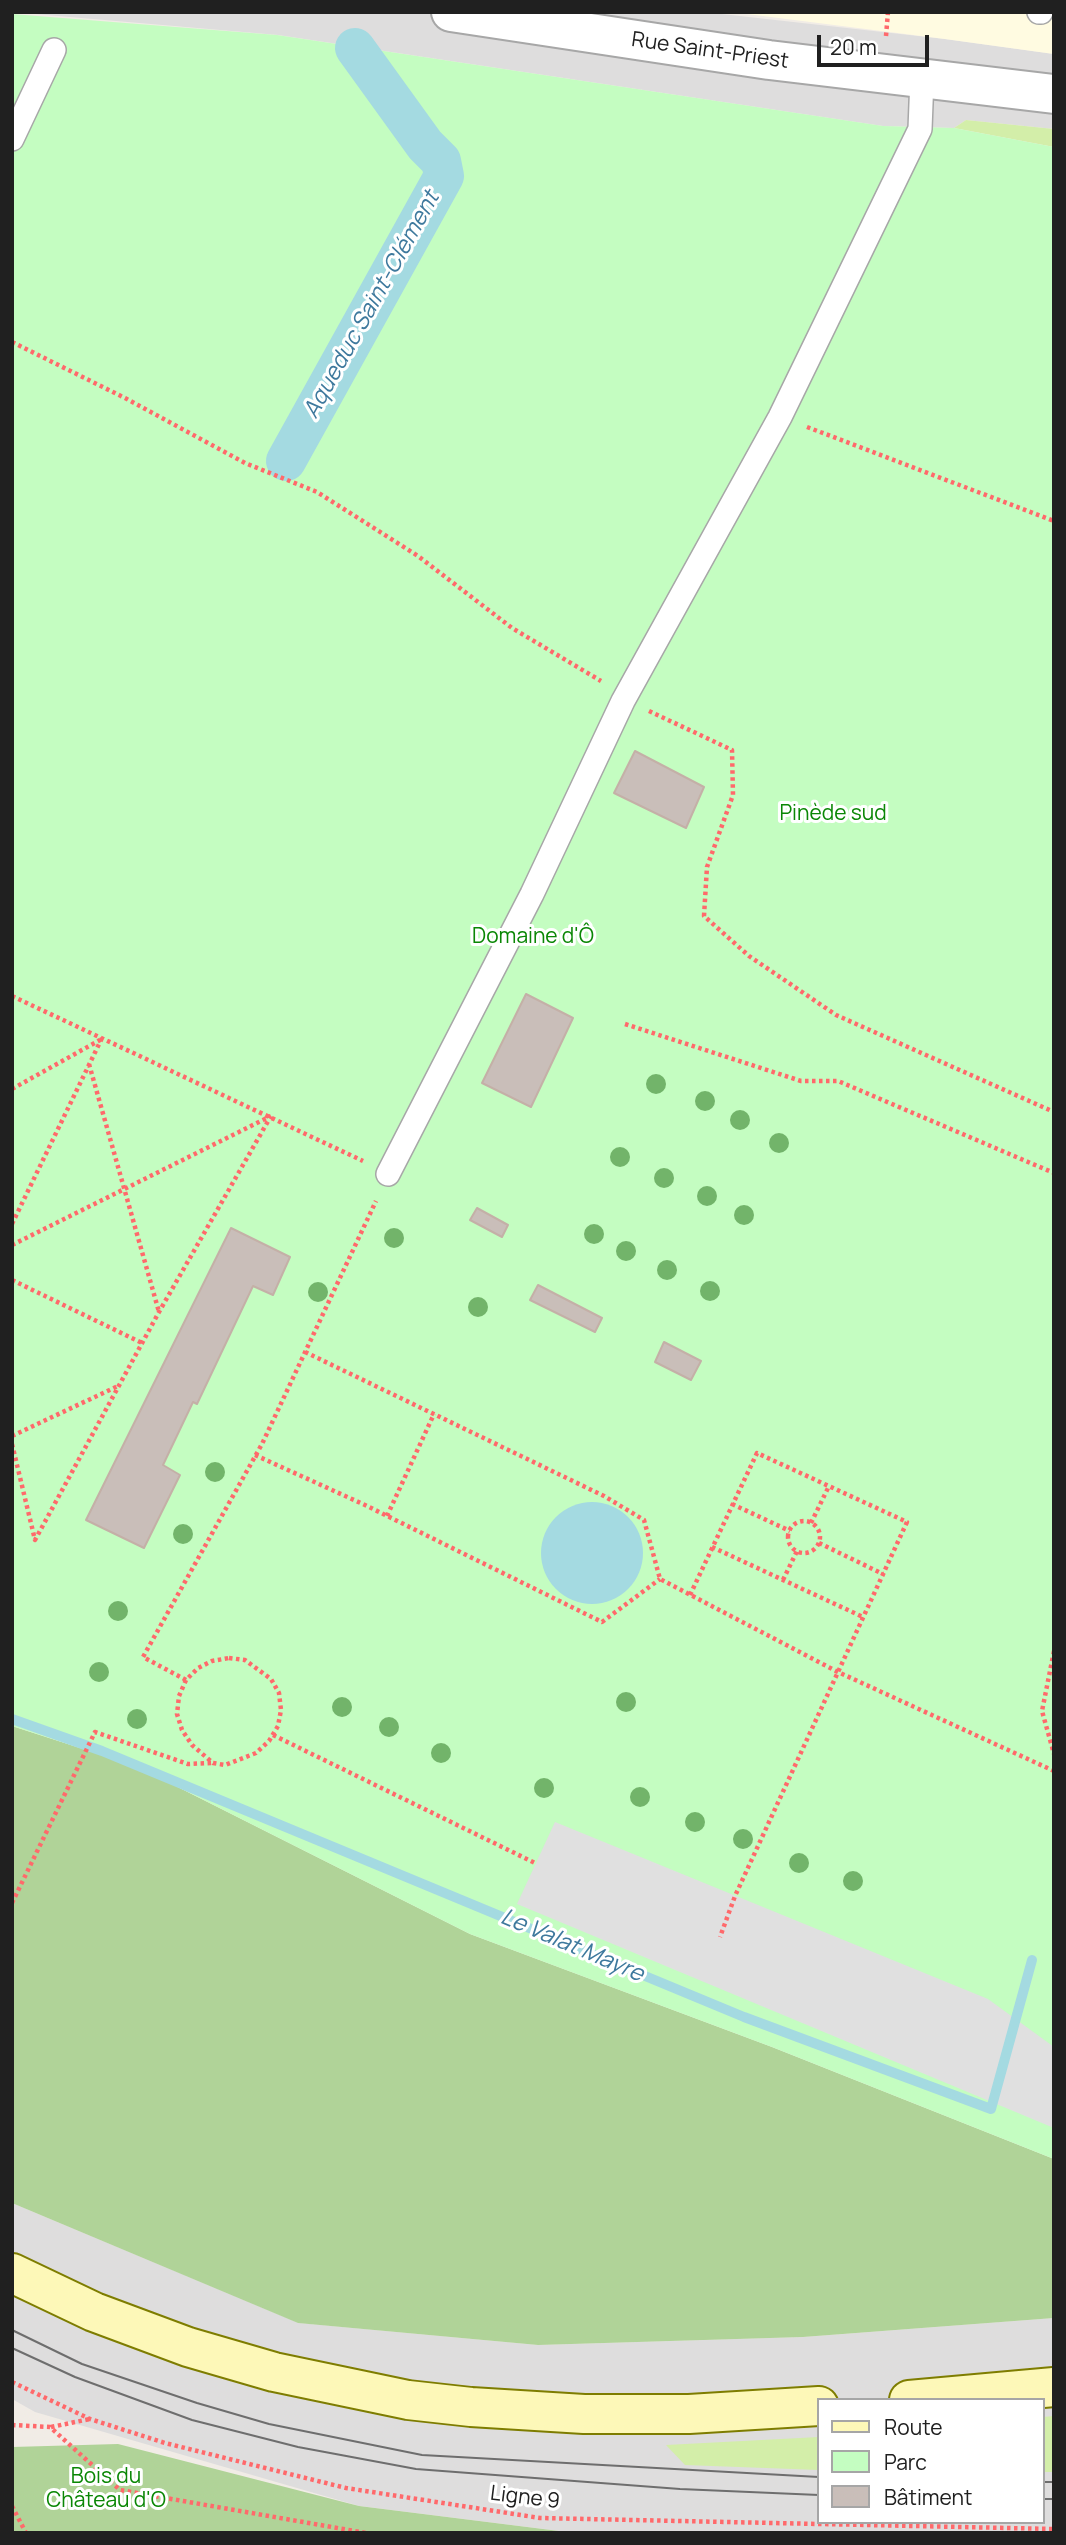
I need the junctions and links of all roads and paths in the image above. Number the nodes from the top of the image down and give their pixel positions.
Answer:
1 (451, 12) edge
2 (514, 17) edge
3 (54, 50) dead end
4 (922, 78) junction
5 (1054, 94) edge
6 (12, 139) edge
7 (12, 342) edge
8 (780, 417) junction
9 (1054, 521) edge
10 (623, 701) junction
11 (12, 996) edge
12 (625, 1024) dead end
13 (102, 1038) junction
14 (89, 1065) junction
15 (12, 1089) edge
16 (1054, 1112) edge
17 (271, 1116) junction
18 (1054, 1173) edge
19 (388, 1174) junction
20 (123, 1189) junction
21 (12, 1224) edge
22 (12, 1245) edge
23 (12, 1280) edge
24 (159, 1312) junction
25 (142, 1343) junction
26 (305, 1352) junction
27 (119, 1386) junction
28 (434, 1415) junction
29 (12, 1436) edge
30 (12, 1444) edge
31 (255, 1455) junction
32 (829, 1486) junction
33 (732, 1504) junction
34 (387, 1516) junction
35 (811, 1523) junction
36 (790, 1531) junction
37 (819, 1543) junction
38 (712, 1547) junction
39 (797, 1551) junction
40 (883, 1574) junction
41 (660, 1579) junction
42 (783, 1580) junction
43 (690, 1595) junction
44 (863, 1618) junction
45 (1054, 1651) edge
46 (838, 1671) junction
47 (186, 1681) junction
48 (273, 1735) junction
49 (1054, 1754) edge
50 (213, 1763) junction
51 (1054, 1771) edge
52 (537, 1864) dead end
53 (12, 1903) edge
54 (720, 1937) dead end
55 (12, 2273) edge
56 (12, 2382) edge
57 (1054, 2387) edge
58 (931, 2398) edge
59 (818, 2406) edge
60 (90, 2419) junction
61 (12, 2425) edge
62 (50, 2427) junction
63 (12, 2506) edge
64 (818, 2524) edge
65 (820, 2524) edge
66 (1054, 2529) edge
67 (26, 2533) edge
68 (366, 2533) edge

1 - 2 street, Rue Saint-Priest
2 - 4 street, Rue Saint-Priest
3 - 6 lane
4 - 5 street, Rue Saint-Priest
4 - 8 lane
7 - 10 path
8 - 9 path
8 - 10 lane
10 - 16 path
10 - 19 lane
11 - 13 path
12 - 18 path
13 - 14 path
13 - 15 path
13 - 17 path
14 - 20 path
14 - 21 path
17 - 19 path
17 - 20 path
17 - 24 path
19 - 26 path
20 - 22 path
20 - 24 path
23 - 25 path
24 - 25 path
25 - 27 path
26 - 28 path
26 - 31 path
27 - 29 path
27 - 30 path
28 - 34 path
28 - 41 path
31 - 34 path
31 - 47 path
32 - 33 path
32 - 35 path
32 - 40 path
33 - 36 path
33 - 38 path
34 - 41 path
35 - 36 path
35 - 37 path
36 - 39 path
37 - 39 path
37 - 40 path
38 - 42 path
38 - 43 path
39 - 42 path
40 - 44 path
41 - 43 path
42 - 44 path
43 - 46 path
44 - 46 path
45 - 49 path
46 - 51 path
46 - 54 path
47 - 48 path
47 - 50 path
48 - 50 path
48 - 52 path
50 - 53 path
55 - 59 main road
56 - 60 path, Ligne 9
57 - 58 main road
60 - 62 path
60 - 64 path, Ligne 9
61 - 62 path
62 - 68 path
63 - 67 path
65 - 66 path, Ligne 9

